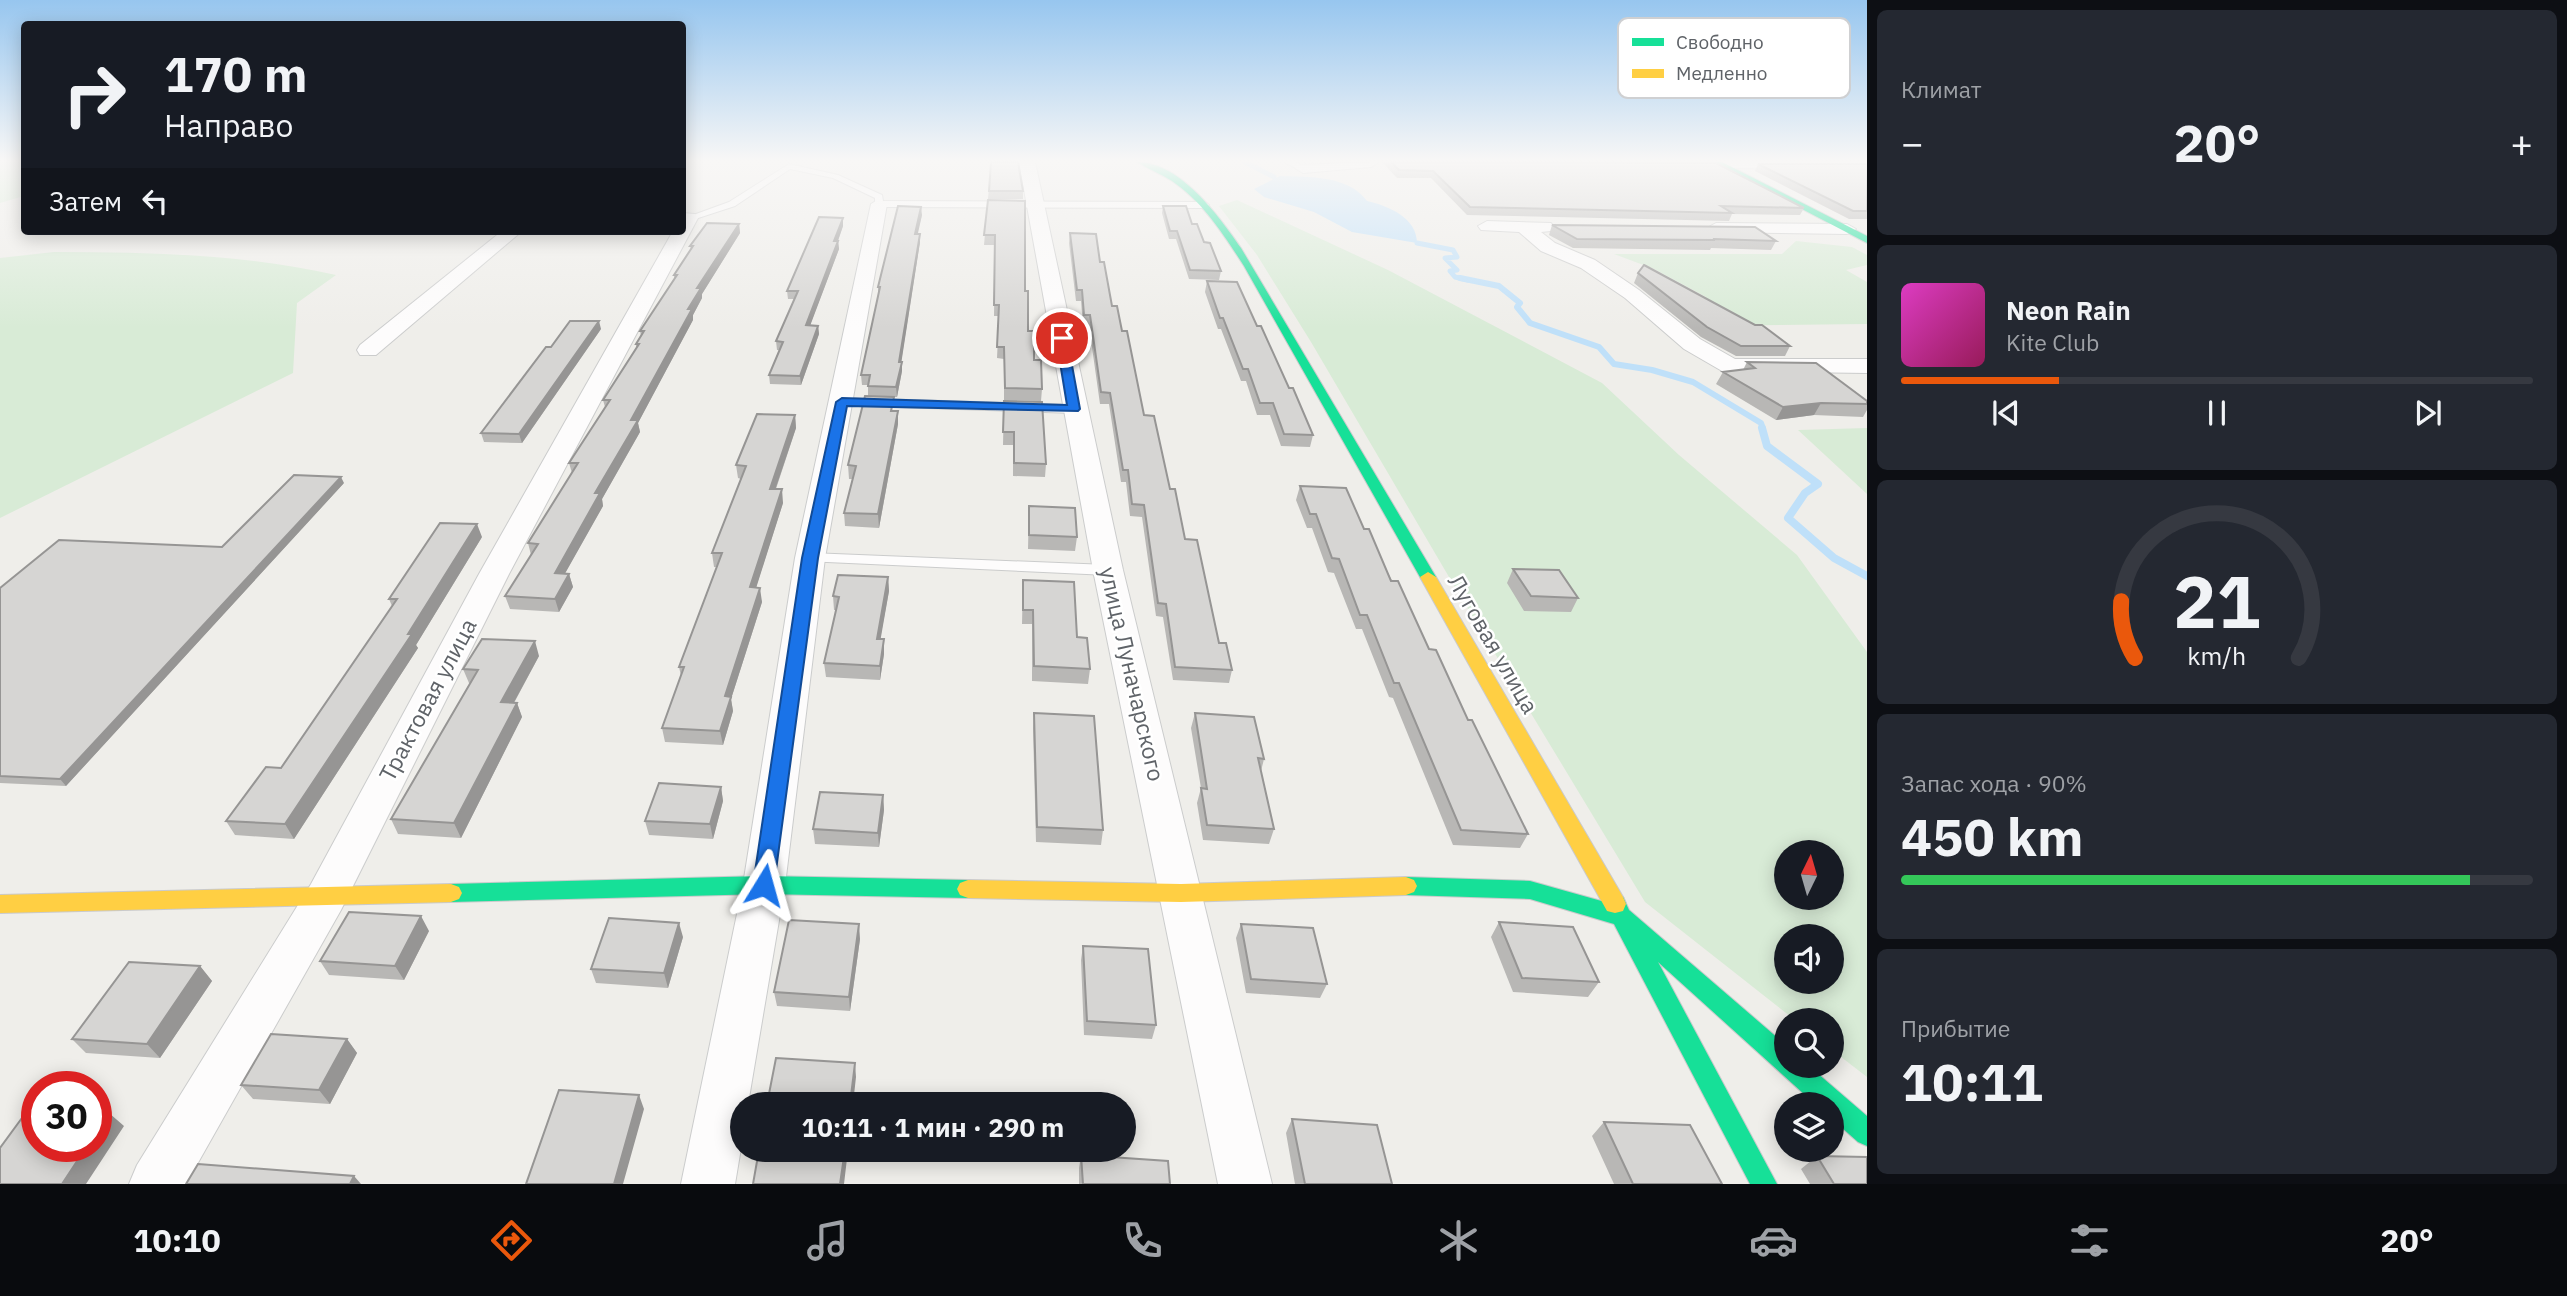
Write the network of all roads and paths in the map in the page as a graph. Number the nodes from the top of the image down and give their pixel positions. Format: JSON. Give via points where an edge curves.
{"nodes":[{"id":1,"x":877,"y":217,"type":"edge"},
{"id":2,"x":1038,"y":217,"type":"edge"},
{"id":3,"x":1214,"y":217,"type":"edge"},
{"id":4,"x":1824,"y":217,"type":"edge"},
{"id":5,"x":1487,"y":226,"type":"dead end"},
{"id":6,"x":1524,"y":227,"type":"junction"},
{"id":7,"x":1565,"y":227,"type":"edge"},
{"id":8,"x":1699,"y":228,"type":"edge"},
{"id":9,"x":1847,"y":229,"type":"junction"},
{"id":10,"x":1867,"y":230,"type":"edge"},
{"id":11,"x":508,"y":235,"type":"edge"},
{"id":12,"x":677,"y":235,"type":"edge"},
{"id":13,"x":1867,"y":240,"type":"edge"},
{"id":14,"x":368,"y":350,"type":"dead end"},
{"id":15,"x":1867,"y":366,"type":"edge"},
{"id":16,"x":842,"y":402,"type":"junction"},
{"id":17,"x":1074,"y":409,"type":"junction"},
{"id":18,"x":810,"y":558,"type":"junction"},
{"id":19,"x":1108,"y":570,"type":"junction"},
{"id":20,"x":764,"y":885,"type":"junction"},
{"id":21,"x":1181,"y":893,"type":"junction"},
{"id":22,"x":326,"y":897,"type":"junction"},
{"id":23,"x":0,"y":904,"type":"edge"},
{"id":24,"x":1623,"y":916,"type":"junction"},
{"id":25,"x":1774,"y":1050,"type":"edge"},
{"id":26,"x":1805,"y":1078,"type":"edge"},
{"id":27,"x":1867,"y":1133,"type":"edge"},
{"id":28,"x":156,"y":1184,"type":"edge"},
{"id":29,"x":708,"y":1184,"type":"edge"},
{"id":30,"x":1245,"y":1184,"type":"edge"},
{"id":31,"x":1764,"y":1184,"type":"edge"}],
"edges":[{"from":1,"to":16,"type":"street"},
{"from":2,"to":17,"type":"street","name":"улица Луначарского"},
{"from":3,"to":24,"type":"street","name":"Луговая улица","via":[[1278,314]]},
{"from":4,"to":9,"type":"street"},
{"from":5,"to":6,"type":"street"},
{"from":6,"to":7,"type":"street"},
{"from":6,"to":15,"type":"street","via":[[1548,247],[1588,264],[1632,293],[1692,344],[1730,366]]},
{"from":8,"to":9,"type":"street"},
{"from":9,"to":10,"type":"street"},
{"from":9,"to":13,"type":"street"},
{"from":11,"to":14,"type":"street"},
{"from":12,"to":22,"type":"street","name":"Трактовая улица"},
{"from":16,"to":17,"type":"lane"},
{"from":16,"to":18,"type":"street"},
{"from":17,"to":19,"type":"street","name":"улица Луначарского"},
{"from":18,"to":19,"type":"lane"},
{"from":18,"to":20,"type":"street"},
{"from":19,"to":21,"type":"street","name":"улица Луначарского"},
{"from":20,"to":21,"type":"street"},
{"from":20,"to":22,"type":"street"},
{"from":20,"to":29,"type":"street"},
{"from":21,"to":24,"type":"street","via":[[1391,886],[1530,890]]},
{"from":21,"to":30,"type":"street","name":"улица Луначарского"},
{"from":22,"to":23,"type":"street"},
{"from":22,"to":28,"type":"street","name":"Трактовая улица"},
{"from":24,"to":25,"type":"street"},
{"from":24,"to":31,"type":"street","name":"Луговая улица"},
{"from":26,"to":27,"type":"street"}]}
